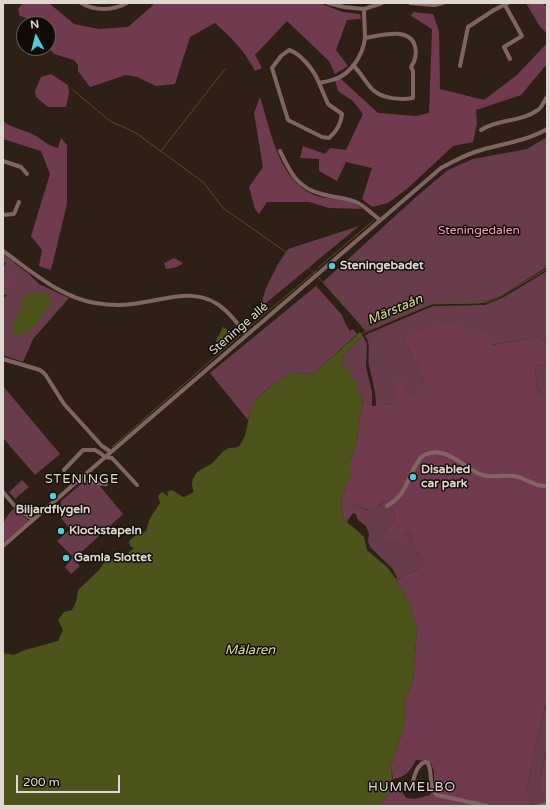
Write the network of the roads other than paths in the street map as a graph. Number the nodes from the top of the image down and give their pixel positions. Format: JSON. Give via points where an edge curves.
{"nodes":[{"id":1,"x":81,"y":3,"type":"edge"},
{"id":2,"x":126,"y":3,"type":"edge"},
{"id":3,"x":328,"y":3,"type":"edge"},
{"id":4,"x":382,"y":3,"type":"edge"},
{"id":5,"x":410,"y":3,"type":"edge"},
{"id":6,"x":443,"y":3,"type":"edge"},
{"id":7,"x":507,"y":4,"type":"edge"},
{"id":8,"x":364,"y":9,"type":"junction"},
{"id":9,"x":365,"y":38,"type":"junction"},
{"id":10,"x":510,"y":59,"type":"dead end"},
{"id":11,"x":353,"y":65,"type":"junction"},
{"id":12,"x":460,"y":66,"type":"dead end"},
{"id":13,"x":319,"y":83,"type":"junction"},
{"id":14,"x":547,"y":97,"type":"edge"},
{"id":15,"x":547,"y":129,"type":"edge"},
{"id":16,"x":481,"y":130,"type":"dead end"},
{"id":17,"x":280,"y":151,"type":"dead end"},
{"id":18,"x":3,"y":161,"type":"edge"},
{"id":19,"x":27,"y":174,"type":"dead end"},
{"id":20,"x":19,"y":202,"type":"dead end"},
{"id":21,"x":3,"y":215,"type":"edge"},
{"id":22,"x":380,"y":220,"type":"junction"},
{"id":23,"x":3,"y":251,"type":"edge"},
{"id":24,"x":248,"y":335,"type":"junction"},
{"id":25,"x":3,"y":359,"type":"edge"},
{"id":26,"x":111,"y":452,"type":"junction"},
{"id":27,"x":105,"y":457,"type":"junction"},
{"id":28,"x":64,"y":470,"type":"dead end"},
{"id":29,"x":78,"y":481,"type":"junction"},
{"id":30,"x":106,"y":484,"type":"dead end"},
{"id":31,"x":137,"y":485,"type":"dead end"},
{"id":32,"x":547,"y":486,"type":"edge"},
{"id":33,"x":3,"y":492,"type":"edge"},
{"id":34,"x":387,"y":506,"type":"dead end"},
{"id":35,"x":33,"y":520,"type":"junction"},
{"id":36,"x":3,"y":546,"type":"edge"},
{"id":37,"x":412,"y":786,"type":"dead end"},
{"id":38,"x":547,"y":804,"type":"edge"},
{"id":39,"x":487,"y":806,"type":"edge"},
{"id":40,"x":539,"y":806,"type":"edge"}],
"edges":[{"from":1,"to":2,"type":"street","via":[[101,9],[112,9]]},
{"from":3,"to":8,"type":"street"},
{"from":4,"to":8,"type":"street"},
{"from":5,"to":6,"type":"street"},
{"from":7,"to":10,"type":"street","via":[[522,36],[504,47]]},
{"from":7,"to":12,"type":"street","via":[[468,27]]},
{"from":8,"to":9,"type":"street"},
{"from":9,"to":11,"type":"street","via":[[362,50]]},
{"from":9,"to":11,"type":"street","via":[[400,34],[413,41],[416,48],[411,67],[413,98],[401,100],[378,93]]},
{"from":11,"to":13,"type":"street","via":[[344,75]]},
{"from":13,"to":13,"type":"street","via":[[328,104],[342,114],[342,121],[329,138],[288,120],[272,68],[287,51],[293,51],[314,71]]},
{"from":14,"to":16,"type":"street","via":[[539,109],[524,117]]},
{"from":15,"to":22,"type":"street","name":"Steninge allé","via":[[525,139],[457,158],[441,168]]},
{"from":17,"to":22,"type":"street","via":[[292,176],[304,187],[359,203]]},
{"from":18,"to":19,"type":"street","via":[[21,167]]},
{"from":20,"to":21,"type":"street","via":[[14,214]]},
{"from":22,"to":24,"type":"street","name":"Steninge allé"},
{"from":23,"to":24,"type":"street","via":[[42,280],[77,298],[112,305],[178,295],[193,296],[211,301],[225,309]]},
{"from":24,"to":26,"type":"street","name":"Steninge allé"},
{"from":25,"to":26,"type":"street","via":[[40,370],[45,374],[64,404],[102,446]]},
{"from":26,"to":27,"type":"street","name":"Steninge allé"},
{"from":27,"to":28,"type":"street","via":[[95,450],[82,450]]},
{"from":27,"to":29,"type":"street","name":"Steninge allé"},
{"from":27,"to":31,"type":"street","via":[[112,458]]},
{"from":29,"to":30,"type":"street"},
{"from":29,"to":35,"type":"street","name":"Steninge allé"},
{"from":32,"to":34,"type":"street","via":[[541,487],[518,476],[495,477],[482,474],[440,452],[423,456],[417,462],[404,490]]},
{"from":33,"to":35,"type":"street"},
{"from":35,"to":36,"type":"street","name":"Steninge allé"},
{"from":37,"to":39,"type":"street","via":[[420,765],[425,762],[430,768],[431,786],[437,795]]},
{"from":38,"to":40,"type":"street"}]}
